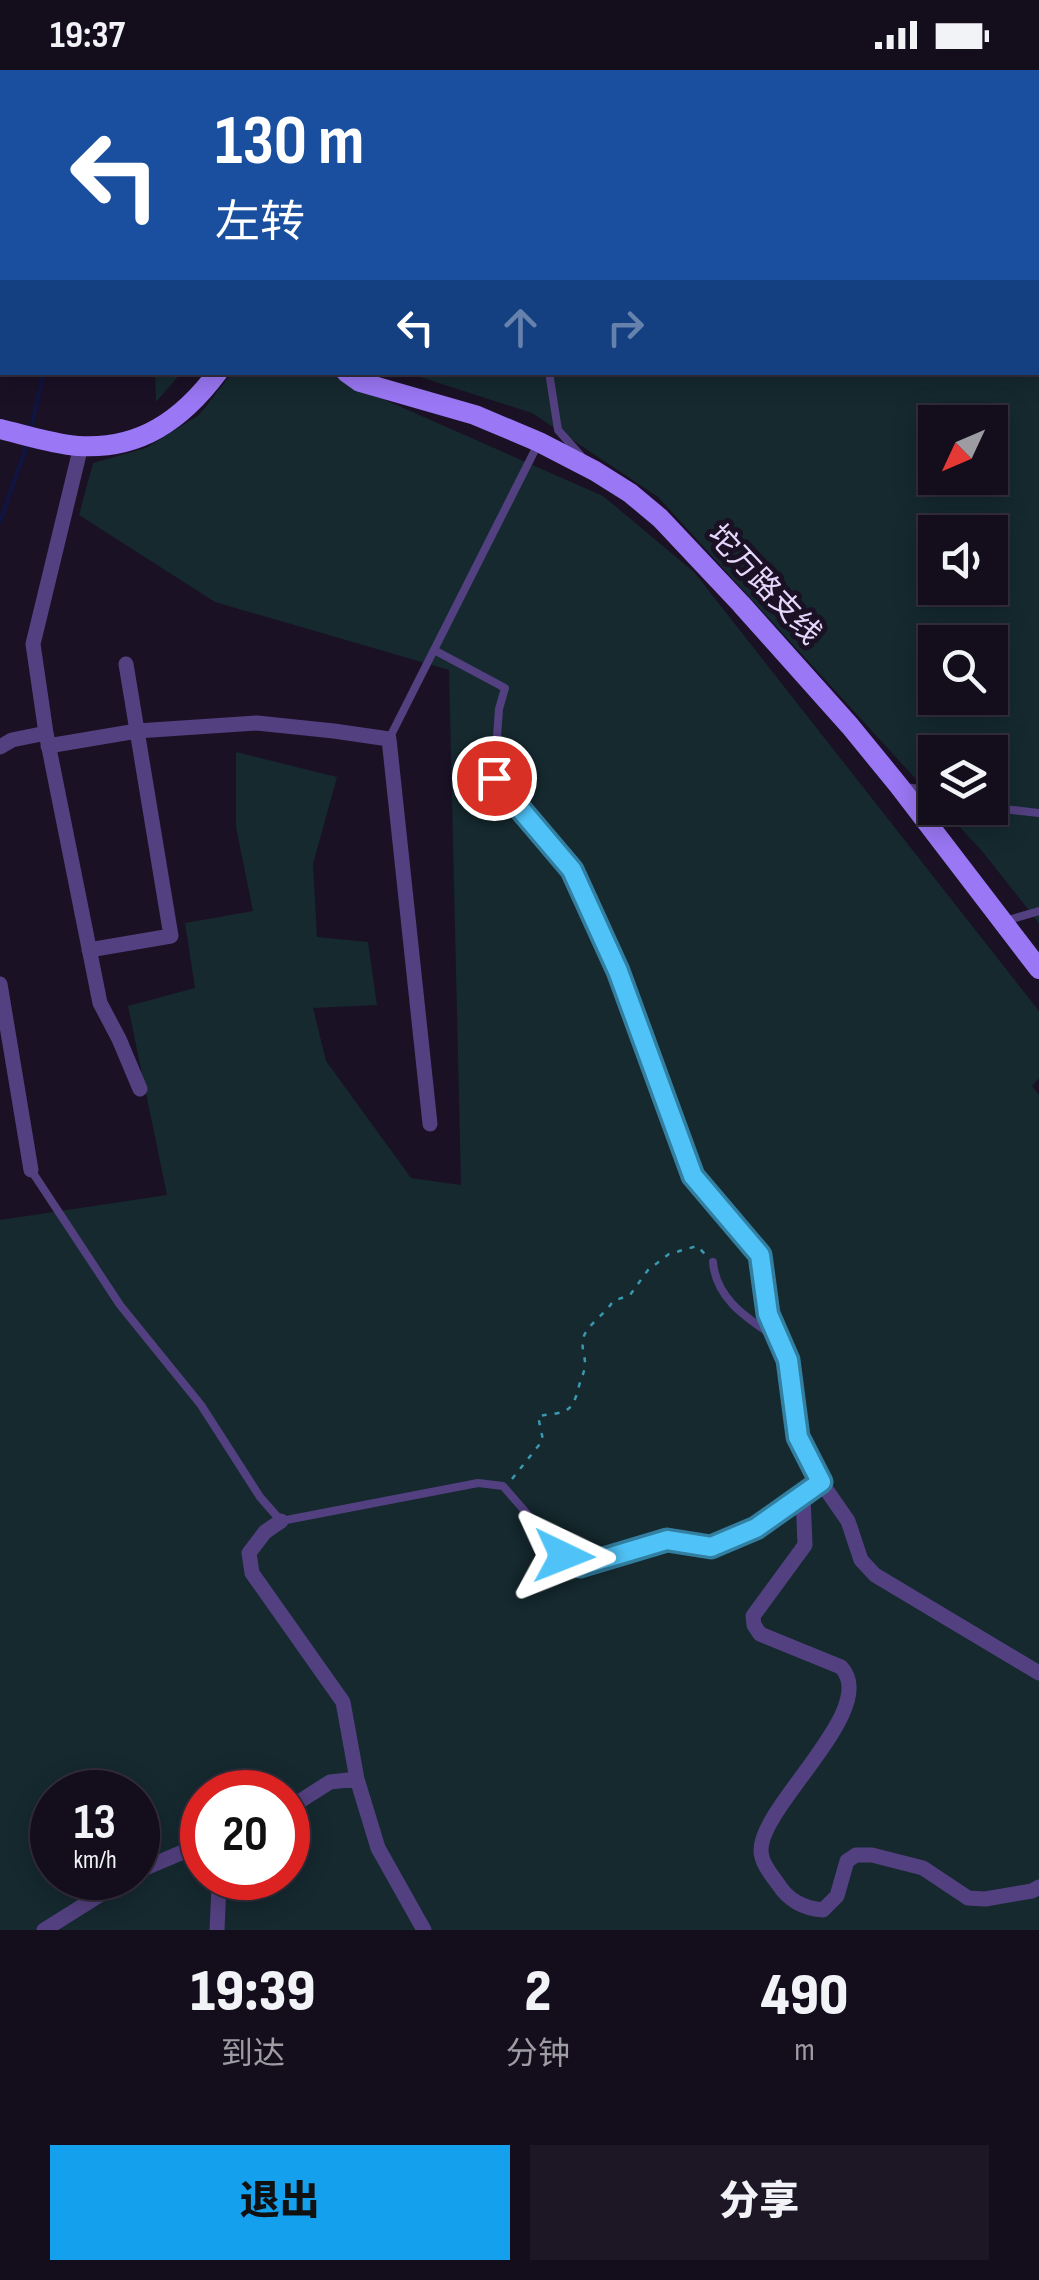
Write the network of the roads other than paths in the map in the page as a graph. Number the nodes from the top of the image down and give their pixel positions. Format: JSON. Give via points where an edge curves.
{"nodes":[{"id":1,"x":216,"y":375,"type":"edge"},
{"id":2,"x":350,"y":375,"type":"edge"},
{"id":3,"x":549,"y":375,"type":"edge"},
{"id":4,"x":0,"y":430,"type":"edge"},
{"id":5,"x":539,"y":442,"type":"junction"},
{"id":6,"x":70,"y":445,"type":"junction"},
{"id":7,"x":596,"y":471,"type":"junction"},
{"id":8,"x":434,"y":650,"type":"junction"},
{"id":9,"x":126,"y":664,"type":"dead end"},
{"id":10,"x":138,"y":731,"type":"junction"},
{"id":11,"x":47,"y":740,"type":"junction"},
{"id":12,"x":389,"y":740,"type":"junction"},
{"id":13,"x":0,"y":747,"type":"edge"},
{"id":14,"x":899,"y":786,"type":"junction"},
{"id":15,"x":918,"y":789,"type":"edge"},
{"id":16,"x":1008,"y":810,"type":"edge"},
{"id":17,"x":1039,"y":812,"type":"edge"},
{"id":18,"x":1039,"y":911,"type":"edge"},
{"id":19,"x":1002,"y":921,"type":"junction"},
{"id":20,"x":89,"y":950,"type":"junction"},
{"id":21,"x":1039,"y":969,"type":"edge"},
{"id":22,"x":0,"y":984,"type":"edge"},
{"id":23,"x":140,"y":1089,"type":"dead end"},
{"id":24,"x":430,"y":1124,"type":"dead end"},
{"id":25,"x":31,"y":1170,"type":"joint"},
{"id":26,"x":760,"y":1255,"type":"joint"},
{"id":27,"x":713,"y":1262,"type":"road end"},
{"id":28,"x":779,"y":1339,"type":"junction"},
{"id":29,"x":821,"y":1482,"type":"junction"},
{"id":30,"x":803,"y":1495,"type":"junction"},
{"id":31,"x":282,"y":1521,"type":"junction"},
{"id":32,"x":1039,"y":1673,"type":"edge"},
{"id":33,"x":357,"y":1780,"type":"junction"},
{"id":34,"x":310,"y":1795,"type":"edge"},
{"id":35,"x":1039,"y":1887,"type":"edge"},
{"id":36,"x":92,"y":1900,"type":"edge"},
{"id":37,"x":219,"y":1900,"type":"edge"},
{"id":38,"x":44,"y":1930,"type":"edge"},
{"id":39,"x":217,"y":1930,"type":"edge"},
{"id":40,"x":424,"y":1930,"type":"edge"}],
"edges":[{"from":1,"to":6,"type":"main road","via":[[159,430],[126,444]]},
{"from":2,"to":5,"type":"main road","name":"坨万路支线","via":[[476,414]]},
{"from":3,"to":7,"type":"lane","via":[[558,430]]},
{"from":4,"to":6,"type":"main road"},
{"from":5,"to":7,"type":"main road","name":"坨万路支线"},
{"from":5,"to":8,"type":"lane"},
{"from":6,"to":11,"type":"street","via":[[33,644]]},
{"from":7,"to":14,"type":"main road","name":"坨万路支线","via":[[660,518]]},
{"from":8,"to":12,"type":"lane"},
{"from":8,"to":26,"type":"lane","via":[[506,688],[494,778],[572,870],[618,971],[693,1176]]},
{"from":9,"to":10,"type":"street"},
{"from":10,"to":11,"type":"street"},
{"from":10,"to":12,"type":"street","via":[[257,723]]},
{"from":10,"to":20,"type":"street","via":[[171,936]]},
{"from":11,"to":13,"type":"street","via":[[12,740]]},
{"from":11,"to":20,"type":"street"},
{"from":12,"to":24,"type":"street"},
{"from":14,"to":15,"type":"lane"},
{"from":14,"to":19,"type":"main road","name":"坨万路支线"},
{"from":16,"to":17,"type":"lane"},
{"from":18,"to":19,"type":"lane"},
{"from":19,"to":21,"type":"main road","name":"坨万路支线"},
{"from":20,"to":23,"type":"street","via":[[100,1004]]},
{"from":22,"to":25,"type":"street"},
{"from":25,"to":31,"type":"lane","via":[[120,1305],[201,1404]]},
{"from":26,"to":28,"type":"street","via":[[768,1314]]},
{"from":27,"to":28,"type":"lane","via":[[714,1277],[732,1305]]},
{"from":28,"to":29,"type":"street","via":[[798,1437]]},
{"from":29,"to":30,"type":"lane"},
{"from":29,"to":32,"type":"street","via":[[875,1575]]},
{"from":30,"to":31,"type":"lane","via":[[756,1528],[711,1547],[667,1540],[580,1566],[503,1486],[478,1484]]},
{"from":30,"to":35,"type":"street","via":[[805,1546],[754,1625],[760,1634],[841,1667],[851,1685],[842,1716],[770,1824],[760,1846],[763,1862],[796,1902],[823,1910],[856,1854],[923,1868],[968,1898]]},
{"from":31,"to":33,"type":"street","via":[[249,1553],[252,1573],[343,1702]]},
{"from":33,"to":34,"type":"street","via":[[330,1782]]},
{"from":33,"to":40,"type":"street","via":[[378,1848]]},
{"from":36,"to":38,"type":"street"},
{"from":37,"to":39,"type":"street"}]}
